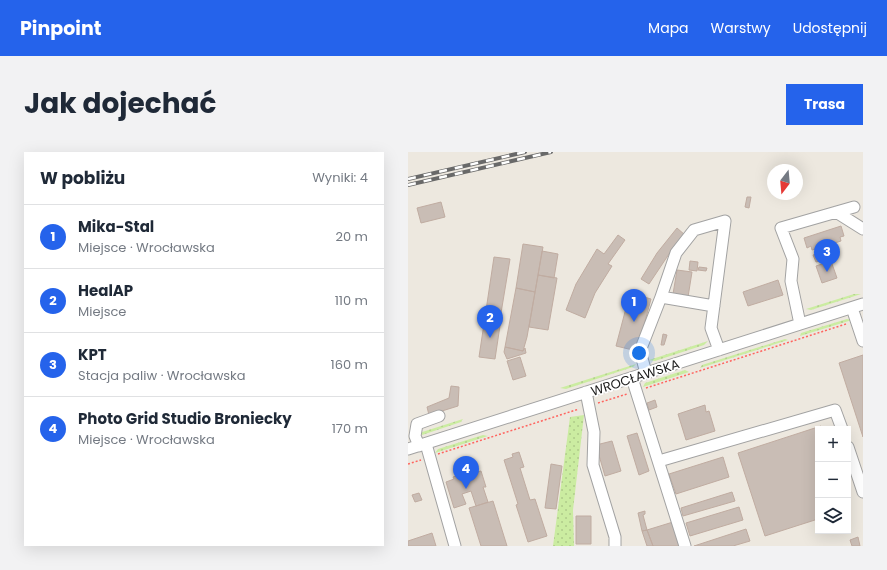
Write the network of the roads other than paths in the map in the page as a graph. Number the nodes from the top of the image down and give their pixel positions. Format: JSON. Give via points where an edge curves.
{"nodes":[{"id":1,"x":854,"y":207,"type":"dead end"},
{"id":2,"x":836,"y":212,"type":"junction"},
{"id":3,"x":863,"y":229,"type":"edge"},
{"id":4,"x":661,"y":297,"type":"junction"},
{"id":5,"x":863,"y":304,"type":"edge"},
{"id":6,"x":714,"y":306,"type":"junction"},
{"id":7,"x":852,"y":308,"type":"junction"},
{"id":8,"x":800,"y":324,"type":"junction"},
{"id":9,"x":863,"y":341,"type":"edge"},
{"id":10,"x":720,"y":350,"type":"junction"},
{"id":11,"x":646,"y":373,"type":"junction"},
{"id":12,"x":632,"y":378,"type":"junction"},
{"id":13,"x":586,"y":392,"type":"junction"},
{"id":14,"x":439,"y":416,"type":"dead end"},
{"id":15,"x":841,"y":426,"type":"edge"},
{"id":16,"x":418,"y":446,"type":"edge"},
{"id":17,"x":851,"y":456,"type":"edge"},
{"id":18,"x":659,"y":461,"type":"junction"},
{"id":19,"x":863,"y":492,"type":"edge"},
{"id":20,"x":455,"y":546,"type":"edge"},
{"id":21,"x":615,"y":546,"type":"edge"},
{"id":22,"x":685,"y":546,"type":"edge"}],
"edges":[{"from":1,"to":2,"type":"street"},
{"from":2,"to":3,"type":"street"},
{"from":2,"to":8,"type":"street","via":[[781,228],[792,259],[791,281]]},
{"from":4,"to":6,"type":"street"},
{"from":4,"to":6,"type":"street","via":[[676,253],[694,230],[725,220]]},
{"from":4,"to":11,"type":"street","via":[[640,351]]},
{"from":5,"to":7,"type":"street","name":"WROCŁAWSKA"},
{"from":6,"to":10,"type":"street","via":[[711,328]]},
{"from":7,"to":8,"type":"street","name":"WROCŁAWSKA"},
{"from":7,"to":9,"type":"street"},
{"from":8,"to":10,"type":"street","name":"WROCŁAWSKA"},
{"from":10,"to":11,"type":"street","name":"WROCŁAWSKA"},
{"from":11,"to":12,"type":"street","name":"WROCŁAWSKA"},
{"from":12,"to":13,"type":"street","name":"WROCŁAWSKA"},
{"from":12,"to":18,"type":"street"},
{"from":13,"to":16,"type":"street","name":"WROCŁAWSKA"},
{"from":13,"to":21,"type":"street","via":[[594,432],[593,465],[615,537]]},
{"from":14,"to":16,"type":"street","via":[[417,424],[415,436]]},
{"from":15,"to":18,"type":"street","via":[[835,410]]},
{"from":16,"to":20,"type":"street"},
{"from":17,"to":19,"type":"street"},
{"from":18,"to":22,"type":"street"}]}
